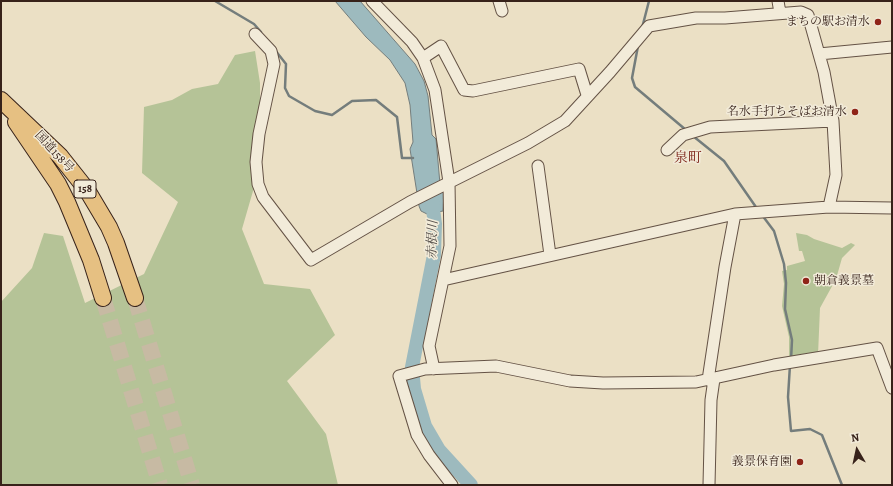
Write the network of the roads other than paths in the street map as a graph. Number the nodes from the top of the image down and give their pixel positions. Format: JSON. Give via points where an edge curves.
{"nodes":[{"id":1,"x":372,"y":1,"type":"edge"},
{"id":2,"x":778,"y":1,"type":"edge"},
{"id":3,"x":780,"y":13,"type":"junction"},
{"id":4,"x":254,"y":34,"type":"dead end"},
{"id":5,"x":892,"y":47,"type":"edge"},
{"id":6,"x":819,"y":54,"type":"junction"},
{"id":7,"x":423,"y":58,"type":"junction"},
{"id":8,"x":587,"y":95,"type":"junction"},
{"id":9,"x":2,"y":100,"type":"edge"},
{"id":10,"x":833,"y":121,"type":"junction"},
{"id":11,"x":668,"y":150,"type":"dead end"},
{"id":12,"x":538,"y":166,"type":"dead end"},
{"id":13,"x":447,"y":184,"type":"junction"},
{"id":14,"x":829,"y":207,"type":"junction"},
{"id":15,"x":892,"y":208,"type":"edge"},
{"id":16,"x":735,"y":214,"type":"junction"},
{"id":17,"x":550,"y":255,"type":"junction"},
{"id":18,"x":443,"y":280,"type":"junction"},
{"id":19,"x":103,"y":298,"type":"tunnel mouth"},
{"id":20,"x":135,"y":298,"type":"tunnel mouth"},
{"id":21,"x":430,"y":369,"type":"junction"},
{"id":22,"x":890,"y":375,"type":"edge"},
{"id":23,"x":711,"y":379,"type":"junction"},
{"id":24,"x":892,"y":388,"type":"edge"},
{"id":25,"x":452,"y":485,"type":"edge"},
{"id":26,"x":709,"y":485,"type":"edge"}],
"edges":[{"from":1,"to":7,"type":"street","via":[[412,42]]},
{"from":2,"to":3,"type":"street"},
{"from":3,"to":6,"type":"street","via":[[801,12],[808,15]]},
{"from":3,"to":8,"type":"street","via":[[696,18],[649,26]]},
{"from":4,"to":13,"type":"street","via":[[271,51],[274,64],[258,134],[258,184],[262,197],[311,260],[414,200]]},
{"from":5,"to":6,"type":"street"},
{"from":6,"to":10,"type":"street"},
{"from":7,"to":8,"type":"street","via":[[441,46],[464,90],[473,91],[579,70]]},
{"from":7,"to":13,"type":"street","via":[[435,90]]},
{"from":8,"to":13,"type":"street","via":[[565,121]]},
{"from":9,"to":19,"type":"highway","name":"国道158号","number":"158","via":[[58,184],[91,260]]},
{"from":9,"to":20,"type":"highway","name":"国道158号","number":"158","via":[[54,150],[87,190],[109,227]]},
{"from":10,"to":11,"type":"street","via":[[710,127],[683,135]]},
{"from":10,"to":14,"type":"street","via":[[836,174]]},
{"from":12,"to":17,"type":"street"},
{"from":13,"to":18,"type":"street","via":[[450,246]]},
{"from":14,"to":15,"type":"street"},
{"from":14,"to":16,"type":"street"},
{"from":16,"to":17,"type":"street"},
{"from":16,"to":23,"type":"street","via":[[725,268]]},
{"from":17,"to":18,"type":"street"},
{"from":18,"to":21,"type":"street","via":[[429,346]]},
{"from":21,"to":23,"type":"street","via":[[496,366],[570,381],[603,383],[669,383]]},
{"from":21,"to":25,"type":"street","via":[[401,376],[417,435]]},
{"from":22,"to":23,"type":"street","via":[[877,348],[774,365]]},
{"from":22,"to":24,"type":"street"},
{"from":23,"to":26,"type":"street"}]}
